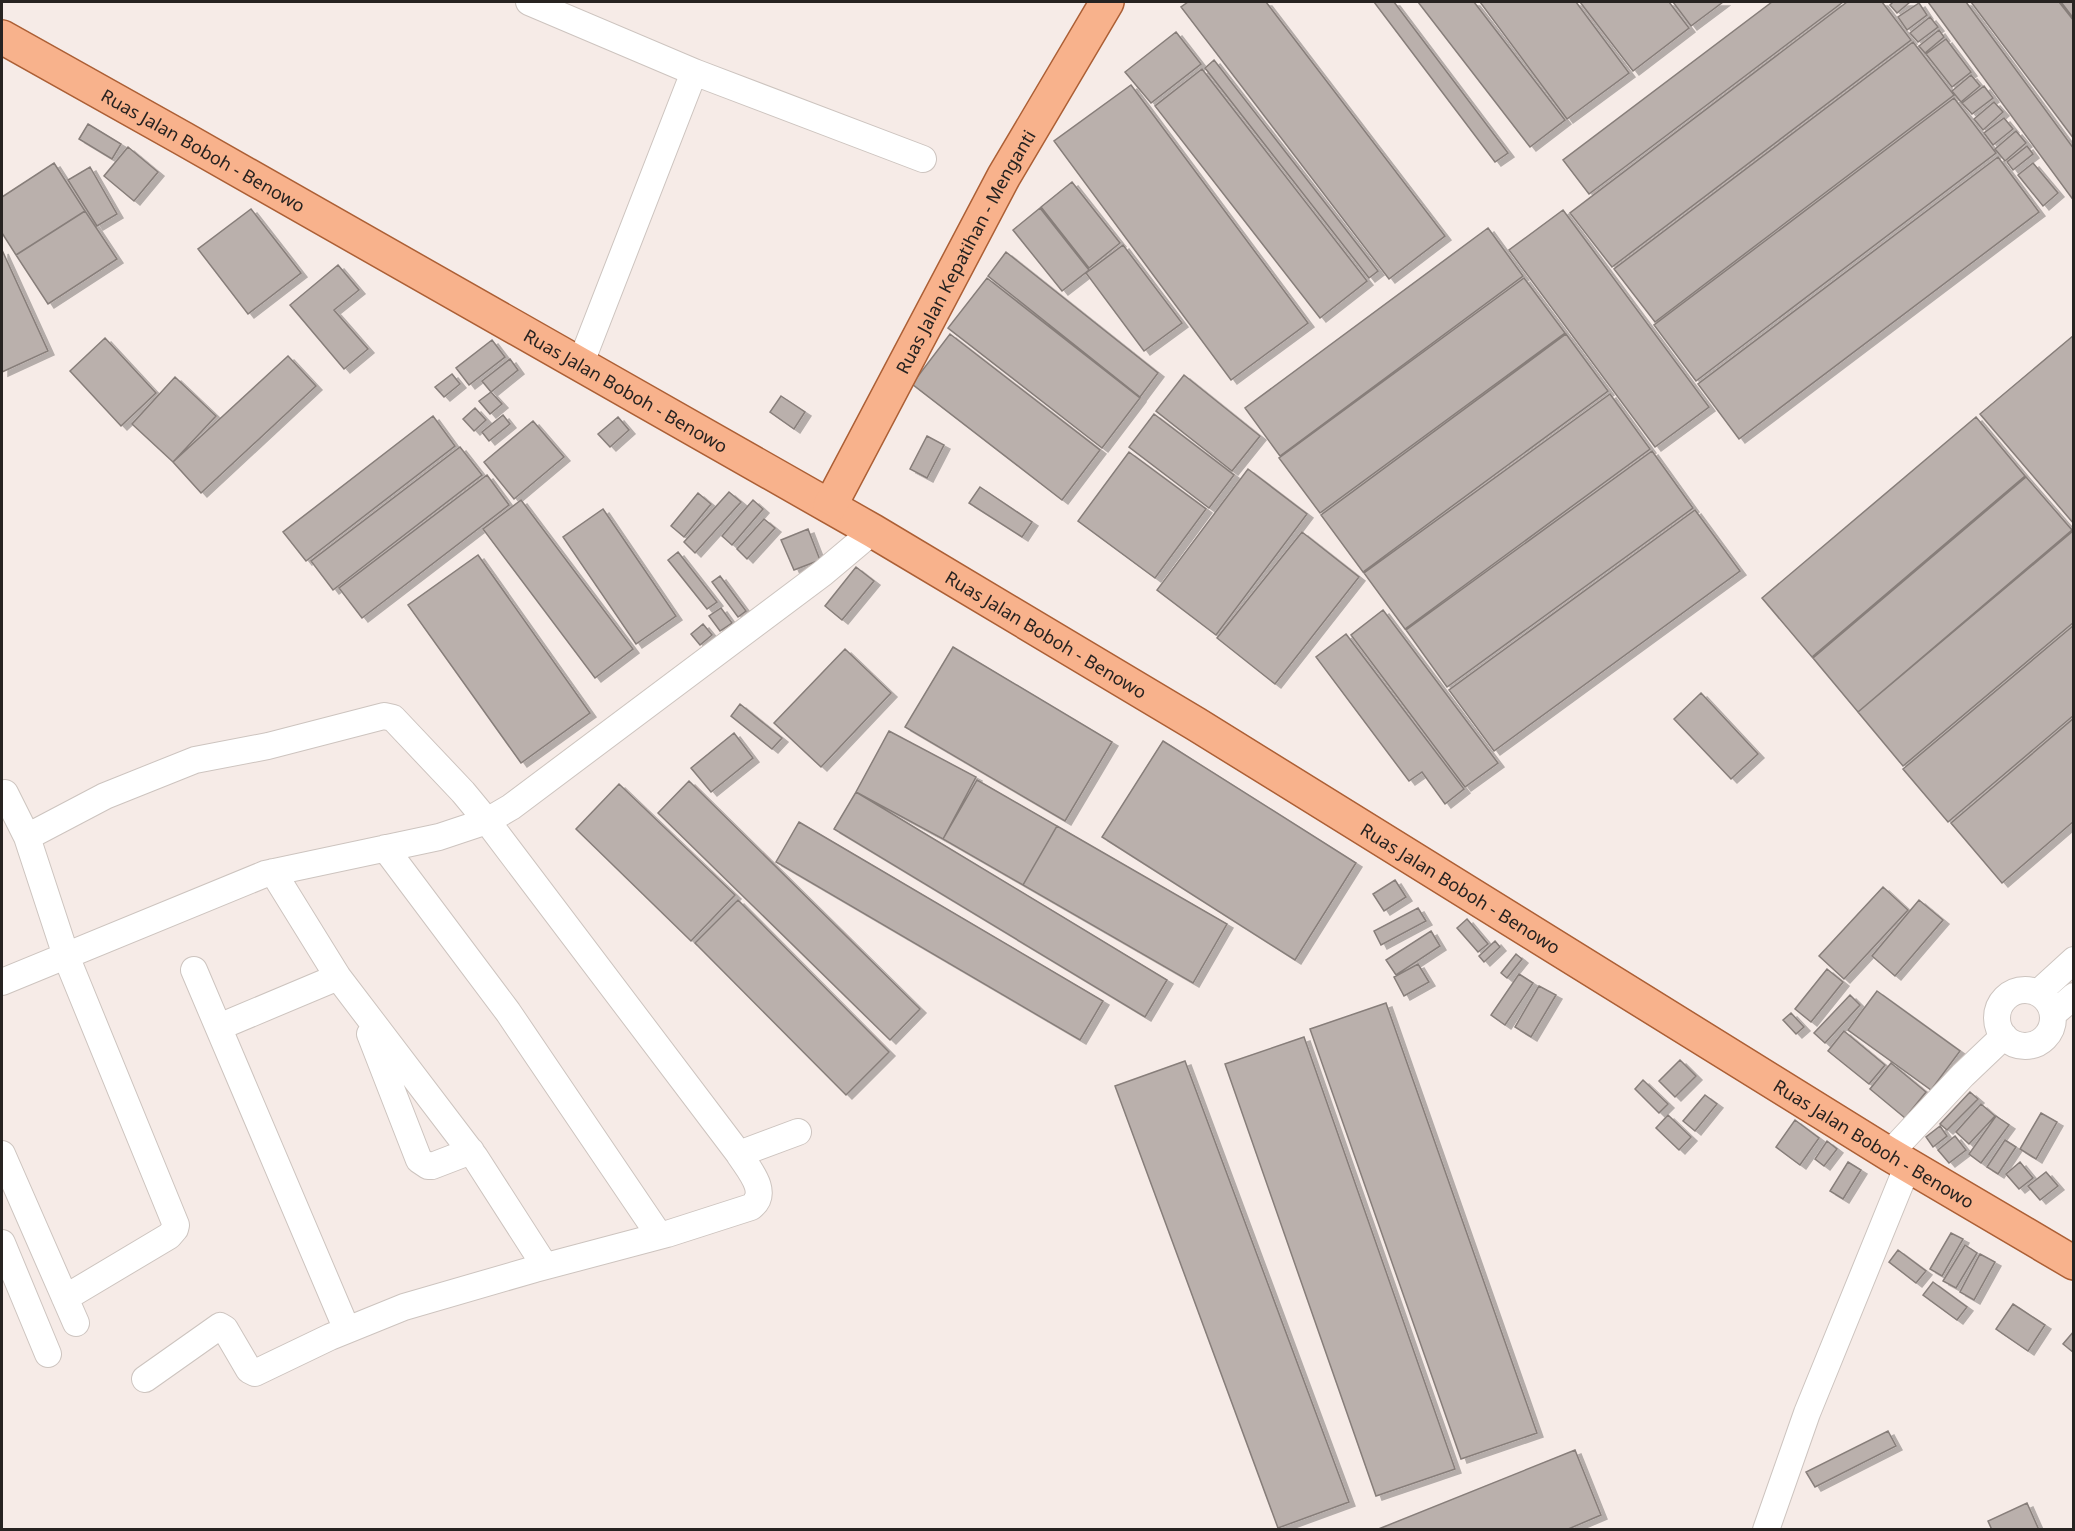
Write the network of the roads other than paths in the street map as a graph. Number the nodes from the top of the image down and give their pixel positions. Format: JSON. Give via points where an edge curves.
{"nodes":[{"id":1,"x":529,"y":2,"type":"edge"},
{"id":2,"x":1107,"y":2,"type":"edge"},
{"id":3,"x":2,"y":38,"type":"edge"},
{"id":4,"x":694,"y":72,"type":"junction"},
{"id":5,"x":923,"y":159,"type":"dead end"},
{"id":6,"x":580,"y":365,"type":"junction"},
{"id":7,"x":830,"y":506,"type":"junction"},
{"id":8,"x":873,"y":531,"type":"junction"},
{"id":9,"x":5,"y":793,"type":"dead end"},
{"id":10,"x":487,"y":821,"type":"junction"},
{"id":11,"x":27,"y":837,"type":"junction"},
{"id":12,"x":385,"y":848,"type":"junction"},
{"id":13,"x":273,"y":872,"type":"junction"},
{"id":14,"x":66,"y":956,"type":"junction"},
{"id":15,"x":2073,"y":960,"type":"edge"},
{"id":16,"x":194,"y":970,"type":"dead end"},
{"id":17,"x":338,"y":977,"type":"junction"},
{"id":18,"x":2,"y":982,"type":"edge"},
{"id":19,"x":2038,"y":993,"type":"junction"},
{"id":20,"x":2073,"y":996,"type":"edge"},
{"id":21,"x":361,"y":1009,"type":"junction"},
{"id":22,"x":2053,"y":1014,"type":"junction"},
{"id":23,"x":219,"y":1027,"type":"junction"},
{"id":24,"x":2004,"y":1036,"type":"junction"},
{"id":25,"x":798,"y":1132,"type":"dead end"},
{"id":26,"x":471,"y":1151,"type":"junction"},
{"id":27,"x":2,"y":1154,"type":"edge"},
{"id":28,"x":740,"y":1154,"type":"junction"},
{"id":29,"x":1899,"y":1160,"type":"junction"},
{"id":30,"x":659,"y":1235,"type":"junction"},
{"id":31,"x":2,"y":1243,"type":"edge"},
{"id":32,"x":2073,"y":1263,"type":"edge"},
{"id":33,"x":545,"y":1266,"type":"junction"},
{"id":34,"x":65,"y":1298,"type":"junction"},
{"id":35,"x":76,"y":1323,"type":"dead end"},
{"id":36,"x":347,"y":1330,"type":"junction"},
{"id":37,"x":48,"y":1354,"type":"dead end"},
{"id":38,"x":145,"y":1379,"type":"dead end"},
{"id":39,"x":1766,"y":1530,"type":"edge"}],
"edges":[{"from":1,"to":4,"type":"street"},
{"from":2,"to":7,"type":"main road","name":"Ruas Jalan Kepatihan - Menganti","via":[[1004,176]]},
{"from":3,"to":6,"type":"main road","name":"Ruas Jalan Boboh - Benowo"},
{"from":4,"to":5,"type":"street"},
{"from":4,"to":6,"type":"street"},
{"from":6,"to":7,"type":"main road","name":"Ruas Jalan Boboh - Benowo"},
{"from":7,"to":8,"type":"main road","name":"Ruas Jalan Boboh - Benowo"},
{"from":8,"to":10,"type":"street","via":[[823,573]]},
{"from":8,"to":29,"type":"main road","name":"Ruas Jalan Boboh - Benowo","via":[[1196,724]]},
{"from":9,"to":11,"type":"street"},
{"from":10,"to":11,"type":"street","via":[[398,721],[384,716],[195,760],[105,796]]},
{"from":10,"to":12,"type":"street","via":[[440,837]]},
{"from":10,"to":28,"type":"street"},
{"from":11,"to":14,"type":"street"},
{"from":12,"to":13,"type":"street"},
{"from":12,"to":30,"type":"street","via":[[514,1022]]},
{"from":13,"to":14,"type":"street"},
{"from":13,"to":17,"type":"street"},
{"from":14,"to":18,"type":"street"},
{"from":14,"to":34,"type":"street","via":[[176,1227],[169,1236]]},
{"from":15,"to":19,"type":"street"},
{"from":16,"to":23,"type":"street"},
{"from":17,"to":21,"type":"street"},
{"from":17,"to":23,"type":"street"},
{"from":19,"to":22,"type":"street"},
{"from":19,"to":24,"type":"street","via":[[2027,990],[2007,996],[1997,1015]]},
{"from":20,"to":22,"type":"street"},
{"from":21,"to":26,"type":"street"},
{"from":21,"to":26,"type":"street","via":[[420,1160],[432,1166]]},
{"from":22,"to":24,"type":"street","via":[[2053,1025],[2041,1041],[2021,1046]]},
{"from":23,"to":36,"type":"street"},
{"from":24,"to":29,"type":"street","via":[[1963,1075]]},
{"from":25,"to":28,"type":"street"},
{"from":26,"to":33,"type":"street"},
{"from":27,"to":34,"type":"street"},
{"from":28,"to":30,"type":"street","via":[[760,1189],[757,1203]]},
{"from":29,"to":32,"type":"main road","name":"Ruas Jalan Boboh - Benowo"},
{"from":29,"to":39,"type":"street"},
{"from":30,"to":33,"type":"street"},
{"from":31,"to":37,"type":"street"},
{"from":33,"to":36,"type":"street","via":[[404,1307]]},
{"from":34,"to":35,"type":"street"},
{"from":36,"to":38,"type":"street","via":[[255,1374],[220,1326]]}]}
